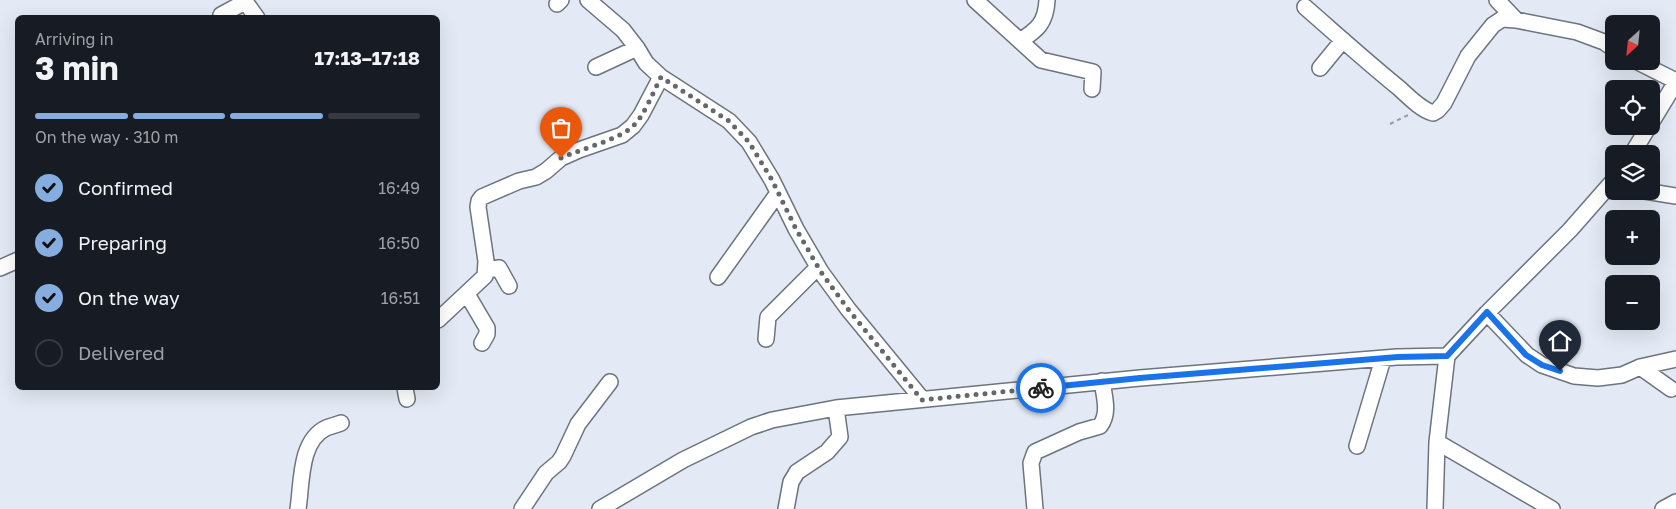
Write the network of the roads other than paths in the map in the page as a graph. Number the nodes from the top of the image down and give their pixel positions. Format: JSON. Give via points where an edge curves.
{"nodes":[{"id":1,"x":588,"y":0,"type":"edge"},
{"id":2,"x":975,"y":0,"type":"edge"},
{"id":3,"x":1047,"y":0,"type":"edge"},
{"id":4,"x":1497,"y":0,"type":"edge"},
{"id":5,"x":245,"y":1,"type":"edge"},
{"id":6,"x":1305,"y":7,"type":"dead end"},
{"id":7,"x":221,"y":15,"type":"dead end"},
{"id":8,"x":254,"y":15,"type":"edge"},
{"id":9,"x":1516,"y":20,"type":"junction"},
{"id":10,"x":1020,"y":40,"type":"junction"},
{"id":11,"x":1342,"y":40,"type":"junction"},
{"id":12,"x":1605,"y":43,"type":"edge"},
{"id":13,"x":637,"y":48,"type":"junction"},
{"id":14,"x":596,"y":66,"type":"dead end"},
{"id":15,"x":1320,"y":68,"type":"dead end"},
{"id":16,"x":1654,"y":70,"type":"edge"},
{"id":17,"x":661,"y":77,"type":"junction"},
{"id":18,"x":1676,"y":81,"type":"edge"},
{"id":19,"x":1092,"y":89,"type":"dead end"},
{"id":20,"x":1660,"y":108,"type":"edge"},
{"id":21,"x":1605,"y":190,"type":"edge"},
{"id":22,"x":778,"y":193,"type":"junction"},
{"id":23,"x":1660,"y":193,"type":"edge"},
{"id":24,"x":1676,"y":196,"type":"edge"},
{"id":25,"x":15,"y":261,"type":"edge"},
{"id":26,"x":818,"y":267,"type":"junction"},
{"id":27,"x":0,"y":268,"type":"edge"},
{"id":28,"x":486,"y":270,"type":"junction"},
{"id":29,"x":718,"y":277,"type":"dead end"},
{"id":30,"x":509,"y":286,"type":"dead end"},
{"id":31,"x":467,"y":294,"type":"junction"},
{"id":32,"x":1487,"y":312,"type":"junction"},
{"id":33,"x":440,"y":318,"type":"edge"},
{"id":34,"x":766,"y":339,"type":"dead end"},
{"id":35,"x":482,"y":343,"type":"dead end"},
{"id":36,"x":1447,"y":356,"type":"junction"},
{"id":37,"x":1383,"y":359,"type":"junction"},
{"id":38,"x":1676,"y":359,"type":"edge"},
{"id":39,"x":1640,"y":367,"type":"junction"},
{"id":40,"x":610,"y":382,"type":"dead end"},
{"id":41,"x":1102,"y":382,"type":"junction"},
{"id":42,"x":1671,"y":388,"type":"dead end"},
{"id":43,"x":922,"y":400,"type":"junction"},
{"id":44,"x":836,"y":408,"type":"junction"},
{"id":45,"x":341,"y":423,"type":"dead end"},
{"id":46,"x":1437,"y":442,"type":"junction"},
{"id":47,"x":1357,"y":446,"type":"dead end"},
{"id":48,"x":1676,"y":502,"type":"edge"},
{"id":49,"x":298,"y":509,"type":"edge"},
{"id":50,"x":522,"y":509,"type":"edge"},
{"id":51,"x":600,"y":509,"type":"edge"},
{"id":52,"x":786,"y":509,"type":"edge"},
{"id":53,"x":1035,"y":509,"type":"edge"},
{"id":54,"x":1435,"y":509,"type":"edge"},
{"id":55,"x":1552,"y":509,"type":"edge"},
{"id":56,"x":1663,"y":509,"type":"edge"}],
"edges":[{"from":1,"to":13,"type":"street","via":[[623,30]]},
{"from":2,"to":10,"type":"street"},
{"from":3,"to":10,"type":"street","via":[[1037,30]]},
{"from":4,"to":9,"type":"street"},
{"from":5,"to":7,"type":"street"},
{"from":5,"to":8,"type":"street"},
{"from":6,"to":11,"type":"street"},
{"from":9,"to":11,"type":"street","via":[[1502,19],[1493,25],[1468,56],[1444,103],[1433,113]]},
{"from":9,"to":12,"type":"street","via":[[1577,32]]},
{"from":10,"to":19,"type":"street","via":[[1041,60],[1093,72]]},
{"from":11,"to":15,"type":"street"},
{"from":13,"to":14,"type":"street"},
{"from":13,"to":17,"type":"street","via":[[646,63]]},
{"from":16,"to":18,"type":"street"},
{"from":17,"to":22,"type":"street","via":[[729,121],[749,142]]},
{"from":17,"to":28,"type":"street","via":[[641,116],[622,135],[579,150],[561,158],[536,177],[482,197],[478,207]]},
{"from":18,"to":20,"type":"street"},
{"from":21,"to":32,"type":"street","via":[[1570,230]]},
{"from":22,"to":26,"type":"street"},
{"from":22,"to":29,"type":"street"},
{"from":23,"to":24,"type":"street"},
{"from":25,"to":27,"type":"street"},
{"from":26,"to":34,"type":"street","via":[[768,317]]},
{"from":26,"to":43,"type":"street"},
{"from":28,"to":30,"type":"street","via":[[499,268]]},
{"from":28,"to":31,"type":"street","via":[[480,283]]},
{"from":31,"to":33,"type":"street"},
{"from":31,"to":35,"type":"street","via":[[487,328]]},
{"from":32,"to":36,"type":"street"},
{"from":32,"to":39,"type":"street","via":[[1526,355],[1542,365],[1574,376],[1598,378],[1622,375]]},
{"from":36,"to":37,"type":"street"},
{"from":36,"to":46,"type":"street"},
{"from":37,"to":41,"type":"street"},
{"from":37,"to":47,"type":"street"},
{"from":38,"to":39,"type":"street"},
{"from":39,"to":42,"type":"street"},
{"from":40,"to":50,"type":"street","via":[[578,424],[563,456],[546,473]]},
{"from":41,"to":43,"type":"street"},
{"from":41,"to":53,"type":"street","via":[[1106,410],[1100,426],[1035,452],[1030,463]]},
{"from":43,"to":44,"type":"street"},
{"from":44,"to":51,"type":"street","via":[[772,420],[751,428],[683,460]]},
{"from":44,"to":52,"type":"street","via":[[840,437],[827,452],[797,472],[791,482]]},
{"from":45,"to":49,"type":"street","via":[[324,429],[307,449]]},
{"from":46,"to":54,"type":"street"},
{"from":46,"to":55,"type":"street"},
{"from":48,"to":56,"type":"street"}]}
